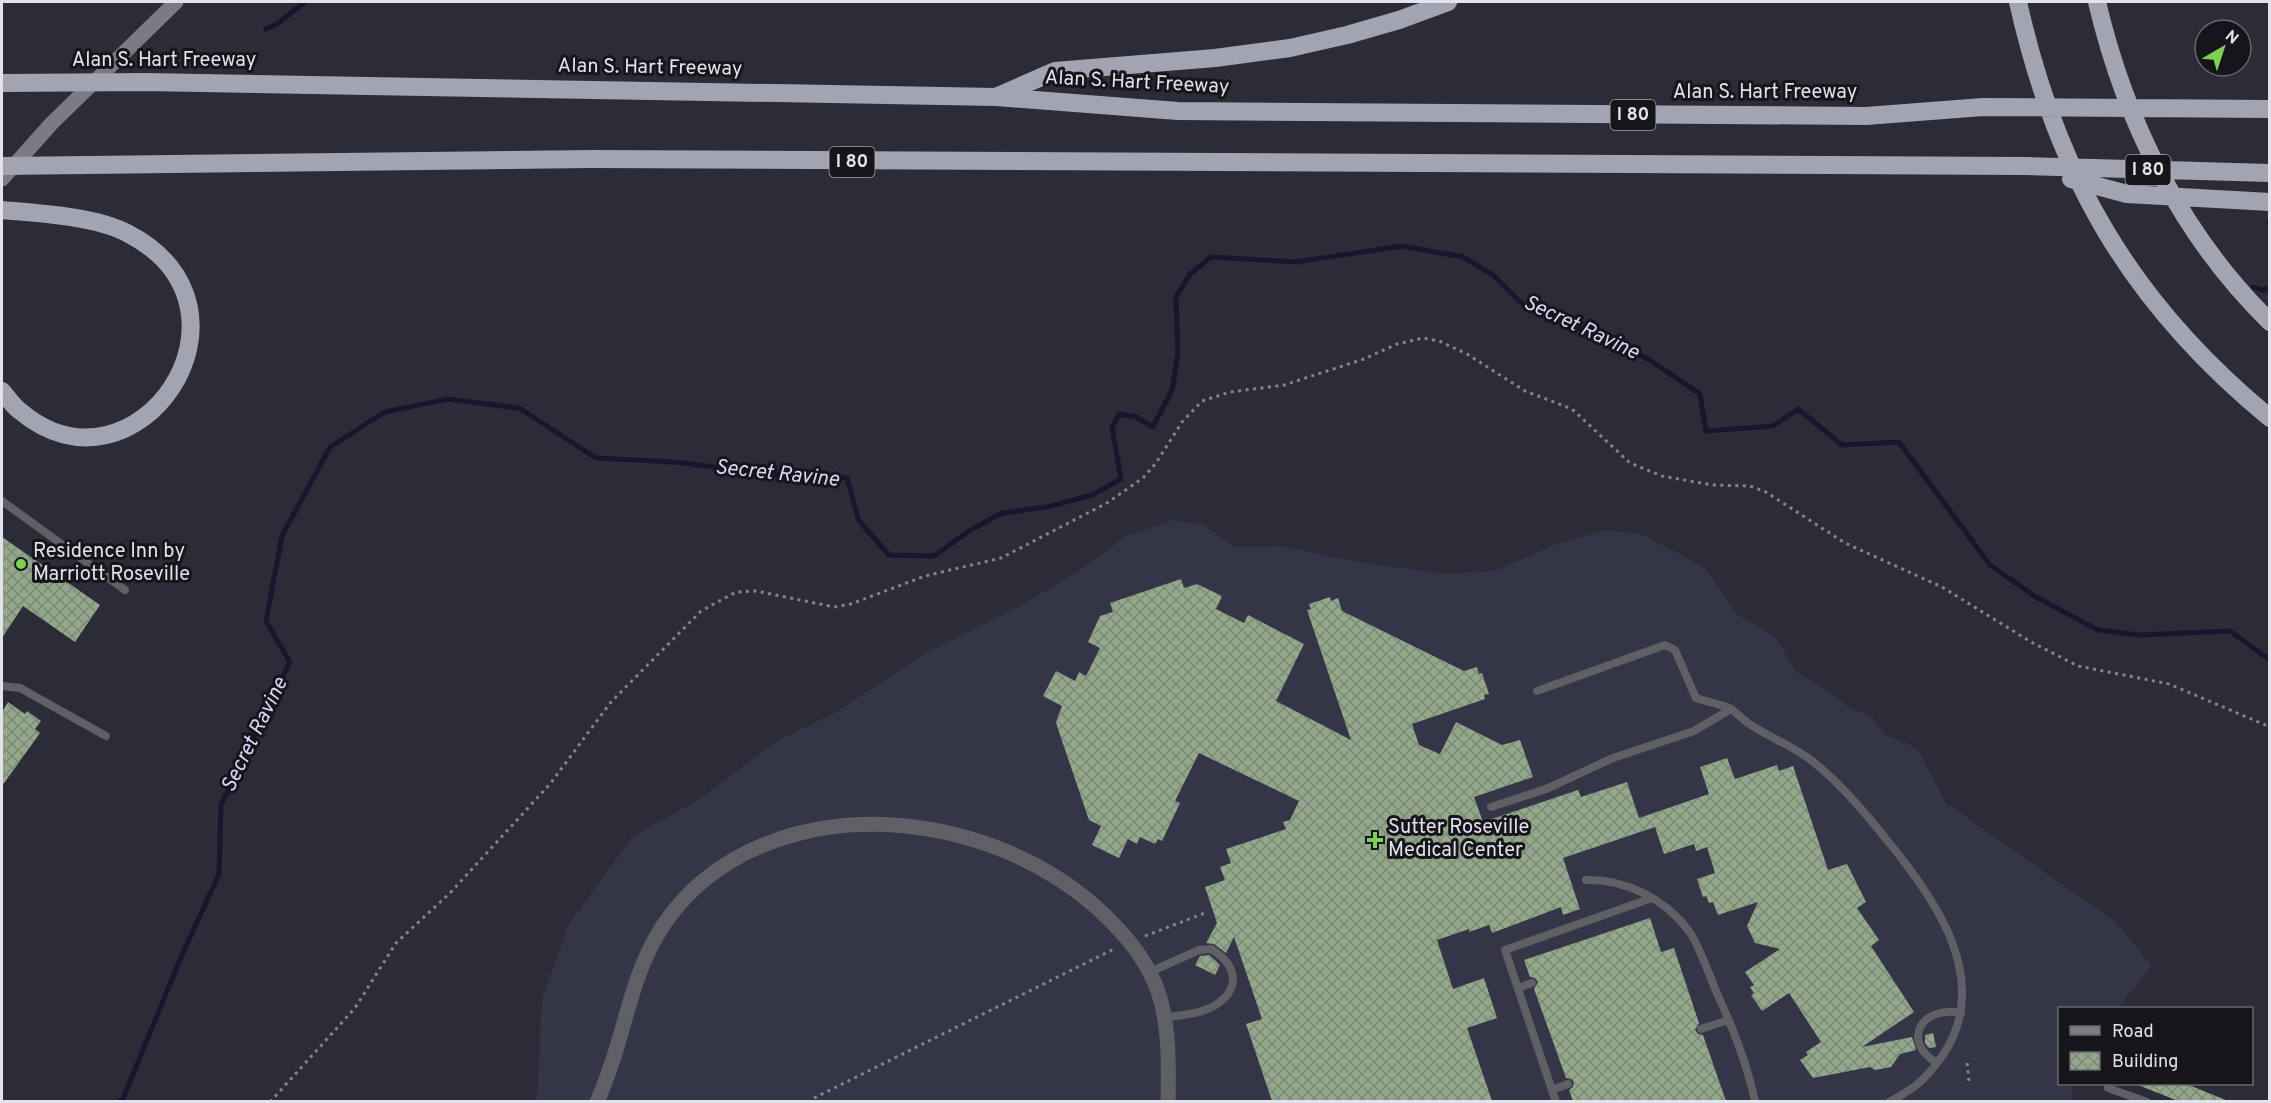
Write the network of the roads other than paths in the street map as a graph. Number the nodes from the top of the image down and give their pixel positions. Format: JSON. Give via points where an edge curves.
{"nodes":[{"id":1,"x":176,"y":2,"type":"edge"},
{"id":2,"x":1448,"y":2,"type":"edge"},
{"id":3,"x":2018,"y":2,"type":"edge"},
{"id":4,"x":2097,"y":2,"type":"edge"},
{"id":5,"x":2,"y":82,"type":"edge"},
{"id":6,"x":996,"y":97,"type":"junction"},
{"id":7,"x":2270,"y":109,"type":"edge"},
{"id":8,"x":2,"y":166,"type":"edge"},
{"id":9,"x":2026,"y":166,"type":"junction"},
{"id":10,"x":2270,"y":173,"type":"edge"},
{"id":11,"x":2,"y":179,"type":"edge"},
{"id":12,"x":2270,"y":202,"type":"edge"},
{"id":13,"x":2,"y":210,"type":"edge"},
{"id":14,"x":2270,"y":322,"type":"edge"},
{"id":15,"x":2,"y":391,"type":"edge"},
{"id":16,"x":2270,"y":418,"type":"edge"},
{"id":17,"x":2,"y":501,"type":"edge"},
{"id":18,"x":125,"y":590,"type":"dead end"},
{"id":19,"x":2,"y":686,"type":"edge"},
{"id":20,"x":1537,"y":691,"type":"dead end"},
{"id":21,"x":1731,"y":709,"type":"junction"},
{"id":22,"x":106,"y":736,"type":"dead end"},
{"id":23,"x":1491,"y":807,"type":"dead end"},
{"id":24,"x":1586,"y":880,"type":"dead end"},
{"id":25,"x":1652,"y":898,"type":"junction"},
{"id":26,"x":1150,"y":972,"type":"junction"},
{"id":27,"x":1532,"y":983,"type":"dead end"},
{"id":28,"x":1518,"y":988,"type":"junction"},
{"id":29,"x":1961,"y":1013,"type":"junction"},
{"id":30,"x":1164,"y":1018,"type":"junction"},
{"id":31,"x":1728,"y":1020,"type":"junction"},
{"id":32,"x":1701,"y":1029,"type":"dead end"},
{"id":33,"x":1937,"y":1063,"type":"junction"},
{"id":34,"x":1568,"y":1084,"type":"dead end"},
{"id":35,"x":2108,"y":1088,"type":"dead end"},
{"id":36,"x":1552,"y":1090,"type":"junction"},
{"id":37,"x":597,"y":1101,"type":"edge"},
{"id":38,"x":1168,"y":1101,"type":"edge"},
{"id":39,"x":1556,"y":1101,"type":"edge"},
{"id":40,"x":1755,"y":1101,"type":"edge"},
{"id":41,"x":1889,"y":1101,"type":"edge"},
{"id":42,"x":2147,"y":1101,"type":"edge"}],
"edges":[{"from":1,"to":11,"type":"main road","via":[[51,124]]},
{"from":2,"to":6,"type":"highway","via":[[1358,32],[1290,48],[1055,71]]},
{"from":3,"to":16,"type":"highway","via":[[2034,64],[2072,168],[2113,244],[2190,346]]},
{"from":4,"to":14,"type":"highway","via":[[2111,59],[2152,160],[2230,281]]},
{"from":5,"to":6,"type":"highway","name":"Alan S. Hart Freeway","number":"I 80"},
{"from":6,"to":7,"type":"highway","name":"Alan S. Hart Freeway","number":"I 80","via":[[1178,111],[1866,116],[1983,107]]},
{"from":8,"to":9,"type":"highway","number":"I 80","via":[[591,159]]},
{"from":9,"to":10,"type":"highway","number":"I 80"},
{"from":9,"to":12,"type":"highway","via":[[2127,194]]},
{"from":13,"to":15,"type":"highway","via":[[104,225],[150,247],[180,283],[187,303],[191,340],[180,375],[169,392],[140,422],[120,431],[72,436],[45,428],[19,411]]},
{"from":17,"to":18,"type":"lane"},
{"from":19,"to":22,"type":"lane","via":[[20,688]]},
{"from":20,"to":21,"type":"lane","via":[[1665,645],[1675,650],[1696,698]]},
{"from":21,"to":23,"type":"lane","via":[[1694,731],[1613,758],[1546,789]]},
{"from":21,"to":29,"type":"lane","via":[[1811,761],[1855,803],[1899,854],[1951,938],[1960,964]]},
{"from":24,"to":25,"type":"lane","via":[[1619,884]]},
{"from":25,"to":28,"type":"lane","via":[[1505,950]]},
{"from":25,"to":31,"type":"lane","via":[[1690,932]]},
{"from":26,"to":30,"type":"street"},
{"from":26,"to":30,"type":"lane","via":[[1199,950],[1210,949],[1228,962],[1234,981],[1220,1002],[1204,1010]]},
{"from":26,"to":37,"type":"street","via":[[1130,942],[1079,892],[1038,865],[1007,851],[934,830],[879,825],[823,828],[750,850],[684,898],[641,964]]},
{"from":27,"to":28,"type":"lane"},
{"from":28,"to":36,"type":"lane"},
{"from":29,"to":33,"type":"lane","via":[[1952,1040]]},
{"from":29,"to":33,"type":"lane","via":[[1939,1012],[1922,1024],[1918,1042],[1923,1053]]},
{"from":30,"to":38,"type":"street"},
{"from":31,"to":32,"type":"lane"},
{"from":31,"to":40,"type":"lane"},
{"from":33,"to":41,"type":"lane","via":[[1913,1089]]},
{"from":34,"to":36,"type":"lane"},
{"from":35,"to":42,"type":"lane"},
{"from":36,"to":39,"type":"lane"}]}
